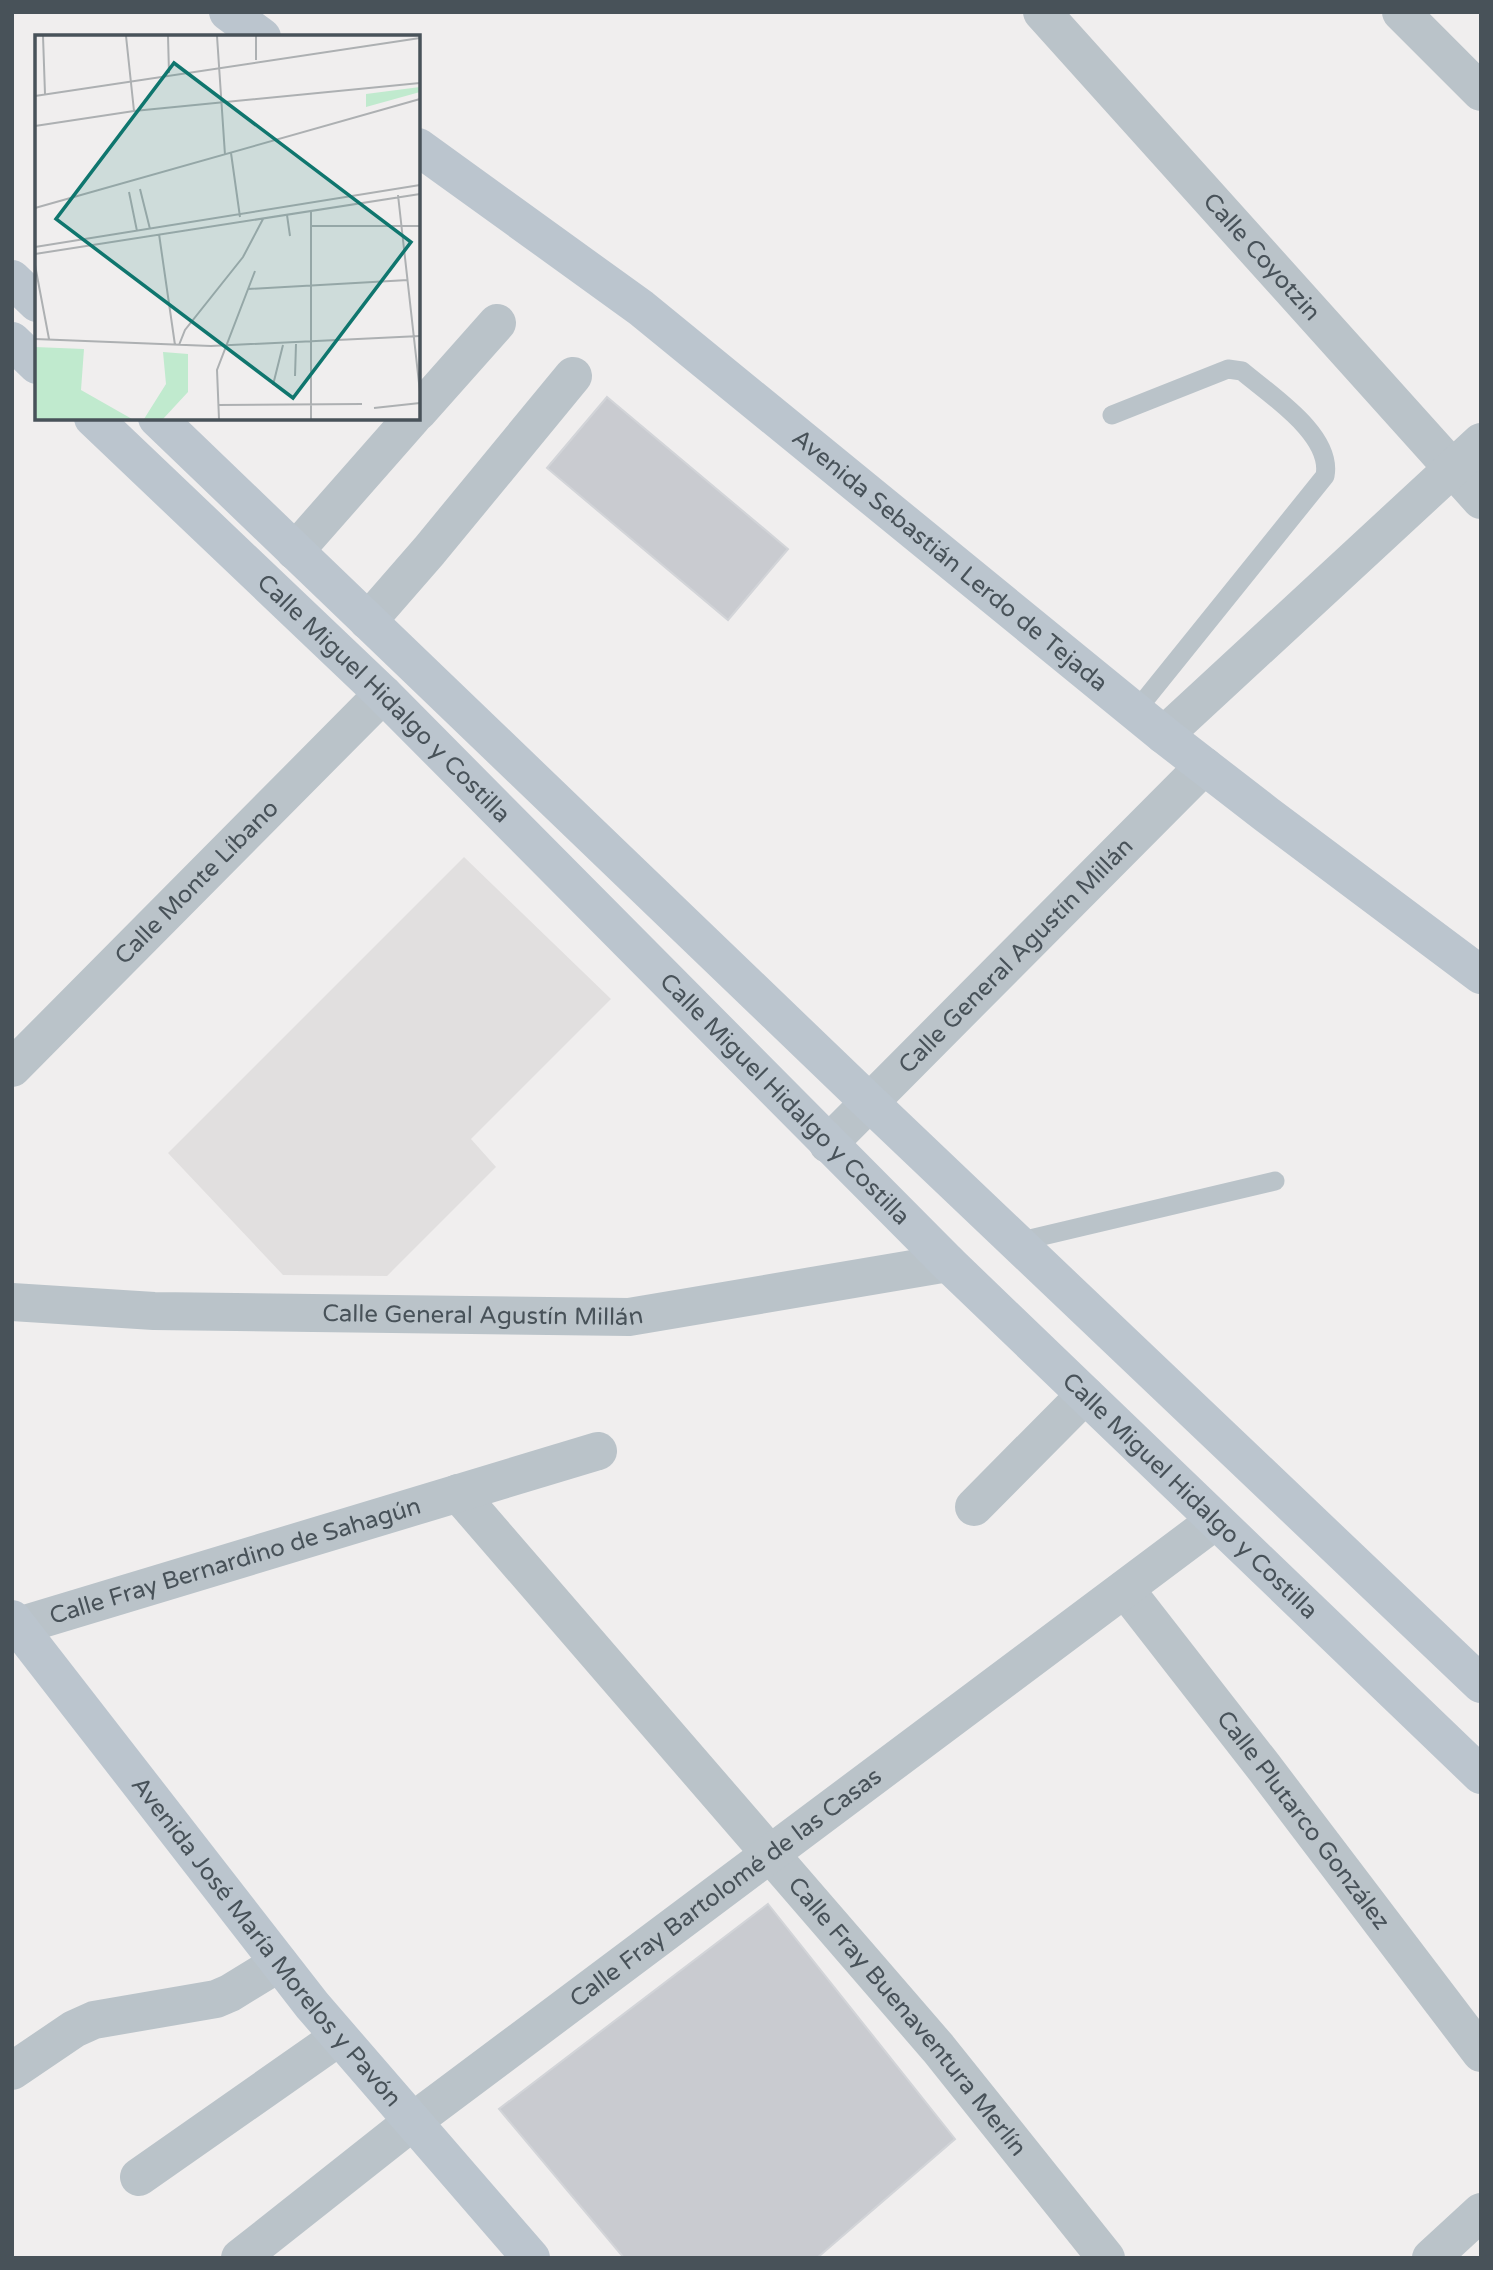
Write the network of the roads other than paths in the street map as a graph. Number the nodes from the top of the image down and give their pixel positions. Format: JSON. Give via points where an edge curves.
{"nodes":[{"id":1,"x":228,"y":12,"type":"edge"},
{"id":2,"x":1042,"y":12,"type":"edge"},
{"id":3,"x":1408,"y":14,"type":"edge"},
{"id":4,"x":259,"y":35,"type":"edge"},
{"id":5,"x":1481,"y":92,"type":"edge"},
{"id":6,"x":420,"y":148,"type":"edge"},
{"id":7,"x":12,"y":279,"type":"edge"},
{"id":8,"x":35,"y":301,"type":"edge"},
{"id":9,"x":497,"y":323,"type":"dead end"},
{"id":10,"x":12,"y":341,"type":"edge"},
{"id":11,"x":35,"y":363,"type":"edge"},
{"id":12,"x":573,"y":376,"type":"dead end"},
{"id":13,"x":420,"y":410,"type":"edge"},
{"id":14,"x":1112,"y":415,"type":"dead end"},
{"id":15,"x":95,"y":420,"type":"edge"},
{"id":16,"x":159,"y":420,"type":"edge"},
{"id":17,"x":410,"y":420,"type":"edge"},
{"id":18,"x":1481,"y":442,"type":"edge"},
{"id":19,"x":1451,"y":468,"type":"junction"},
{"id":20,"x":1481,"y":500,"type":"edge"},
{"id":21,"x":295,"y":551,"type":"junction"},
{"id":22,"x":368,"y":621,"type":"junction"},
{"id":23,"x":383,"y":694,"type":"junction"},
{"id":24,"x":1150,"y":723,"type":"junction"},
{"id":25,"x":1204,"y":766,"type":"junction"},
{"id":26,"x":1481,"y":975,"type":"edge"},
{"id":27,"x":12,"y":1068,"type":"edge"},
{"id":28,"x":869,"y":1102,"type":"junction"},
{"id":29,"x":828,"y":1144,"type":"junction"},
{"id":30,"x":1275,"y":1181,"type":"dead end"},
{"id":31,"x":1017,"y":1242,"type":"junction"},
{"id":32,"x":948,"y":1263,"type":"junction"},
{"id":33,"x":12,"y":1302,"type":"edge"},
{"id":34,"x":1085,"y":1395,"type":"junction"},
{"id":35,"x":598,"y":1451,"type":"dead end"},
{"id":36,"x":458,"y":1493,"type":"junction"},
{"id":37,"x":974,"y":1507,"type":"dead end"},
{"id":38,"x":1215,"y":1521,"type":"junction"},
{"id":39,"x":1125,"y":1589,"type":"junction"},
{"id":40,"x":14,"y":1624,"type":"edge"},
{"id":41,"x":1481,"y":1684,"type":"edge"},
{"id":42,"x":1481,"y":1775,"type":"edge"},
{"id":43,"x":769,"y":1855,"type":"junction"},
{"id":44,"x":279,"y":1962,"type":"junction"},
{"id":45,"x":339,"y":2036,"type":"junction"},
{"id":46,"x":1481,"y":2053,"type":"edge"},
{"id":47,"x":12,"y":2071,"type":"edge"},
{"id":48,"x":412,"y":2122,"type":"junction"},
{"id":49,"x":139,"y":2177,"type":"dead end"},
{"id":50,"x":1481,"y":2212,"type":"edge"},
{"id":51,"x":240,"y":2258,"type":"edge"},
{"id":52,"x":531,"y":2258,"type":"edge"},
{"id":53,"x":1106,"y":2258,"type":"edge"},
{"id":54,"x":1431,"y":2258,"type":"edge"}],
"edges":[{"from":1,"to":4,"type":"main road"},
{"from":2,"to":19,"type":"street","name":"Calle Coyotzin"},
{"from":3,"to":5,"type":"street"},
{"from":6,"to":24,"type":"main road","name":"Avenida Sebastián Lerdo de Tejada","via":[[641,308]]},
{"from":7,"to":8,"type":"main road"},
{"from":9,"to":13,"type":"street"},
{"from":10,"to":11,"type":"main road"},
{"from":12,"to":22,"type":"street"},
{"from":14,"to":24,"type":"lane","via":[[1228,369],[1242,371],[1308,427],[1328,462],[1325,476]]},
{"from":15,"to":23,"type":"main road","name":"Calle Miguel Hidalgo y Costilla"},
{"from":16,"to":21,"type":"main road","name":"Calle Miguel Hidalgo y Costilla"},
{"from":17,"to":21,"type":"street"},
{"from":18,"to":19,"type":"street"},
{"from":19,"to":20,"type":"street","name":"Calle Coyotzin"},
{"from":19,"to":24,"type":"street"},
{"from":21,"to":22,"type":"main road","name":"Calle Miguel Hidalgo y Costilla"},
{"from":22,"to":28,"type":"main road","name":"Calle Miguel Hidalgo y Costilla"},
{"from":23,"to":27,"type":"street","name":"Calle Monte Líbano"},
{"from":23,"to":29,"type":"main road","name":"Calle Miguel Hidalgo y Costilla"},
{"from":24,"to":25,"type":"main road","name":"Avenida Sebastián Lerdo de Tejada"},
{"from":25,"to":26,"type":"main road","name":"Avenida Sebastián Lerdo de Tejada"},
{"from":25,"to":28,"type":"street","name":"Calle General Agustín Millán"},
{"from":28,"to":29,"type":"street","name":"Calle General Agustín Millán"},
{"from":28,"to":31,"type":"main road","name":"Calle Miguel Hidalgo y Costilla"},
{"from":29,"to":32,"type":"main road","name":"Calle Miguel Hidalgo y Costilla"},
{"from":30,"to":31,"type":"lane"},
{"from":31,"to":41,"type":"main road","name":"Calle Miguel Hidalgo y Costilla"},
{"from":32,"to":33,"type":"street","name":"Calle General Agustín Millán","via":[[629,1317],[154,1311]]},
{"from":32,"to":34,"type":"main road","name":"Calle Miguel Hidalgo y Costilla"},
{"from":34,"to":37,"type":"street"},
{"from":34,"to":38,"type":"main road","name":"Calle Miguel Hidalgo y Costilla"},
{"from":35,"to":36,"type":"street","name":"Calle Fray Bernardino de Sahagún"},
{"from":36,"to":40,"type":"street","name":"Calle Fray Bernardino de Sahagún"},
{"from":36,"to":43,"type":"street","name":"Calle Fray Buenaventura Merlín"},
{"from":38,"to":39,"type":"street","name":"Calle Fray Bartolomé de las Casas"},
{"from":38,"to":42,"type":"main road","name":"Calle Miguel Hidalgo y Costilla"},
{"from":39,"to":43,"type":"street","name":"Calle Fray Bartolomé de las Casas"},
{"from":39,"to":46,"type":"street","name":"Calle Plutarco González"},
{"from":40,"to":44,"type":"main road","name":"Avenida José María Morelos y Pavón"},
{"from":43,"to":48,"type":"street","name":"Calle Fray Bartolomé de las Casas"},
{"from":43,"to":53,"type":"street","name":"Calle Fray Buenaventura Merlín","via":[[938,2048]]},
{"from":44,"to":45,"type":"main road","name":"Avenida José María Morelos y Pavón"},
{"from":44,"to":47,"type":"street","via":[[216,1999],[94,2020]]},
{"from":45,"to":48,"type":"main road","name":"Avenida José María Morelos y Pavón"},
{"from":45,"to":49,"type":"street"},
{"from":48,"to":51,"type":"street","name":"Calle Fray Bartolomé de las Casas"},
{"from":48,"to":52,"type":"main road","name":"Avenida José María Morelos y Pavón"},
{"from":50,"to":54,"type":"street"}]}
